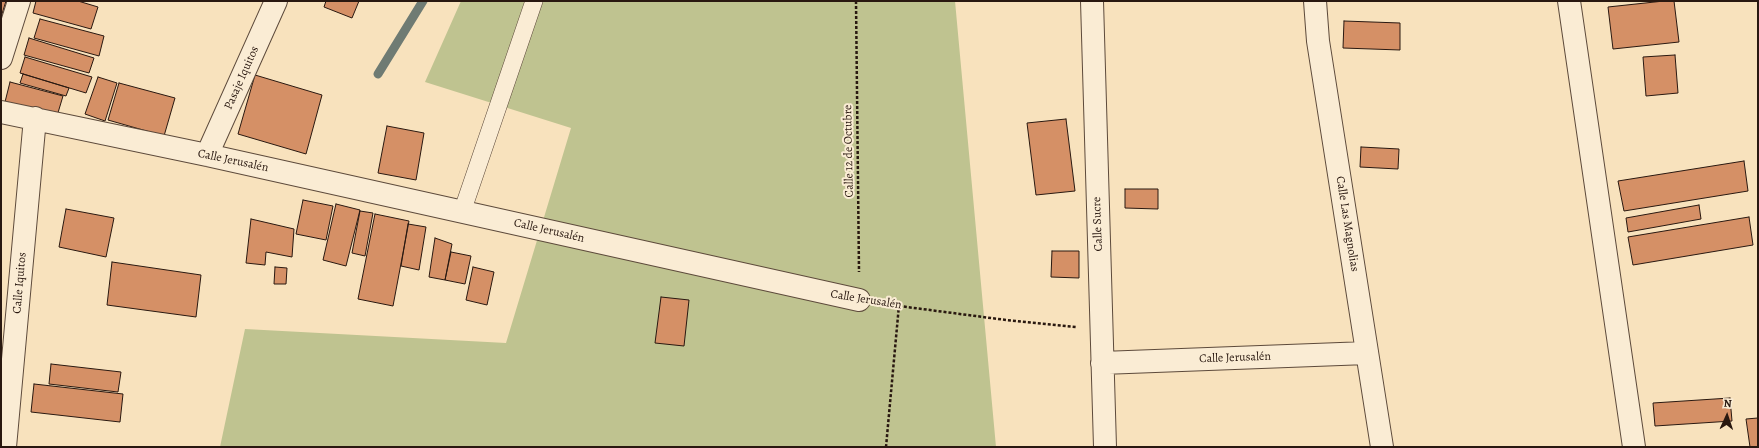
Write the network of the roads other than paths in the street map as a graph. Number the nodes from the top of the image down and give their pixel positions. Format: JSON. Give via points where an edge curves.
{"nodes":[{"id":1,"x":19,"y":1,"type":"edge"},
{"id":2,"x":276,"y":1,"type":"edge"},
{"id":3,"x":534,"y":1,"type":"edge"},
{"id":4,"x":1092,"y":1,"type":"edge"},
{"id":5,"x":1315,"y":1,"type":"edge"},
{"id":6,"x":1569,"y":1,"type":"edge"},
{"id":7,"x":1,"y":58,"type":"edge"},
{"id":8,"x":1,"y":112,"type":"edge"},
{"id":9,"x":34,"y":118,"type":"junction"},
{"id":10,"x":207,"y":155,"type":"junction"},
{"id":11,"x":462,"y":212,"type":"junction"},
{"id":12,"x":859,"y":300,"type":"road end"},
{"id":13,"x":1367,"y":353,"type":"junction"},
{"id":14,"x":1102,"y":363,"type":"junction"},
{"id":15,"x":5,"y":447,"type":"edge"},
{"id":16,"x":1105,"y":447,"type":"edge"},
{"id":17,"x":1382,"y":447,"type":"edge"},
{"id":18,"x":1634,"y":447,"type":"edge"}],
"edges":[{"from":1,"to":7,"type":"street"},
{"from":2,"to":10,"type":"street","name":"Pasaje Iquitos"},
{"from":3,"to":11,"type":"lane"},
{"from":4,"to":14,"type":"street","name":"Calle Sucre"},
{"from":5,"to":13,"type":"street","name":"Calle Las Magnolias","via":[[1318,41]]},
{"from":6,"to":18,"type":"street"},
{"from":8,"to":9,"type":"street","name":"Calle Jerusalén"},
{"from":9,"to":10,"type":"street","name":"Calle Jerusalén"},
{"from":9,"to":15,"type":"street","name":"Calle Iquitos"},
{"from":10,"to":11,"type":"street","name":"Calle Jerusalén"},
{"from":11,"to":12,"type":"street","name":"Calle Jerusalén"},
{"from":13,"to":14,"type":"street","name":"Calle Jerusalén"},
{"from":13,"to":17,"type":"street","name":"Calle Las Magnolias"},
{"from":14,"to":16,"type":"street","name":"Calle Sucre"}]}
